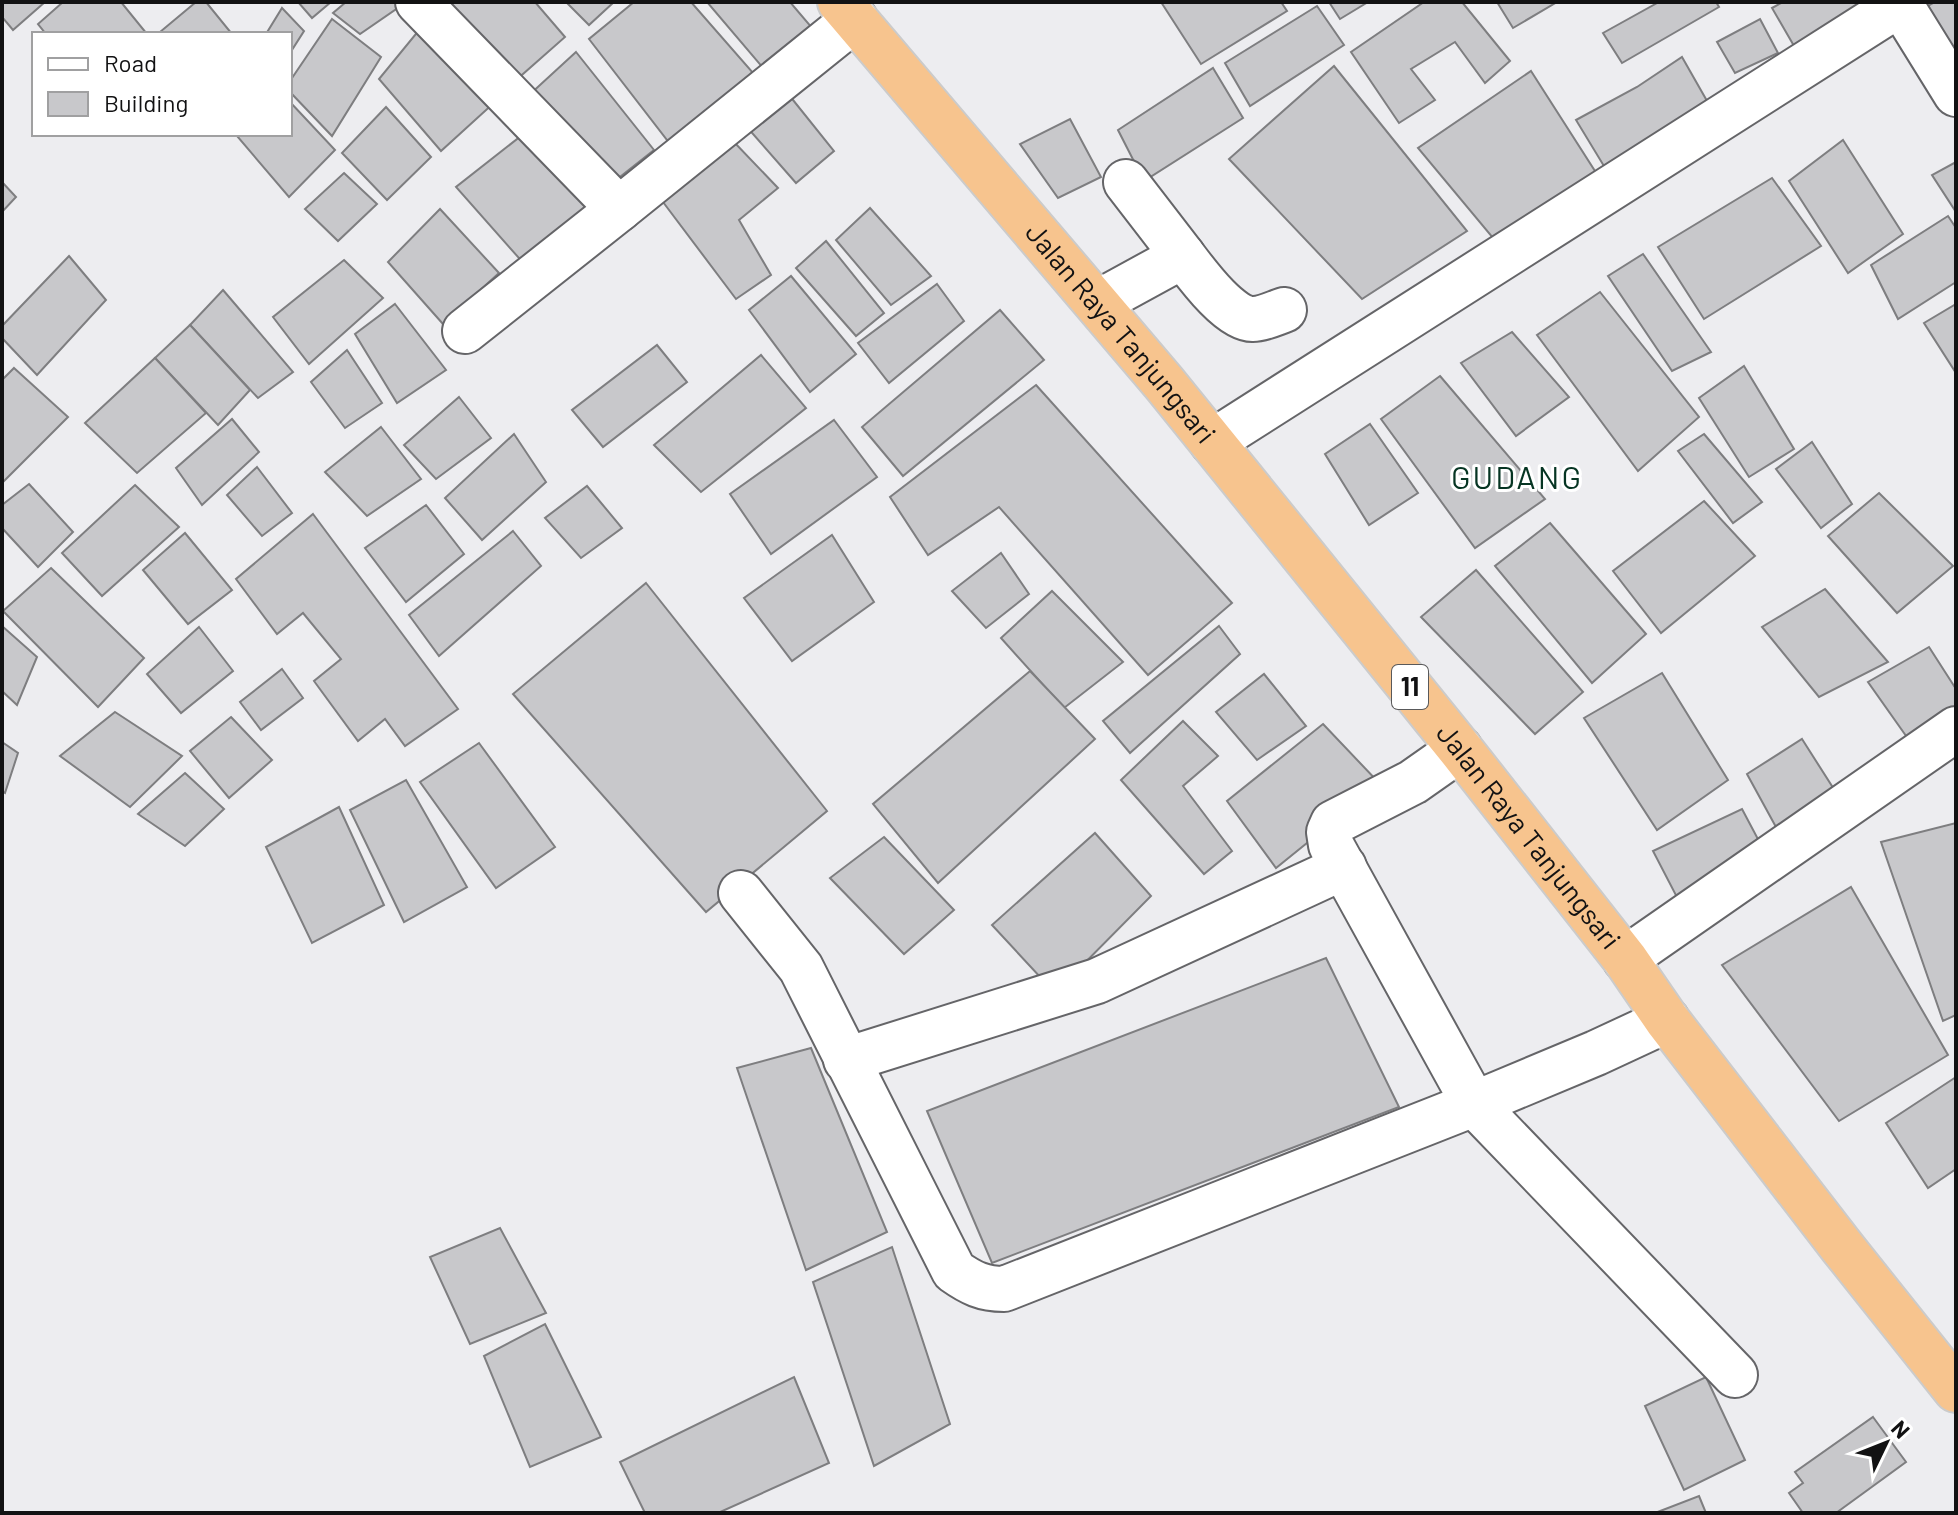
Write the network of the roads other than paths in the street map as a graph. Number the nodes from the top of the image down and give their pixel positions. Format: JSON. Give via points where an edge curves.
{"nodes":[{"id":1,"x":418,"y":2,"type":"edge"},
{"id":2,"x":1900,"y":3,"type":"edge"},
{"id":3,"x":848,"y":11,"type":"edge"},
{"id":4,"x":1956,"y":94,"type":"edge"},
{"id":5,"x":1126,"y":182,"type":"dead end"},
{"id":6,"x":619,"y":209,"type":"junction"},
{"id":7,"x":1183,"y":256,"type":"junction"},
{"id":8,"x":1097,"y":303,"type":"junction"},
{"id":9,"x":1284,"y":310,"type":"dead end"},
{"id":10,"x":465,"y":331,"type":"dead end"},
{"id":11,"x":1212,"y":442,"type":"junction"},
{"id":12,"x":1956,"y":729,"type":"edge"},
{"id":13,"x":1460,"y":749,"type":"junction"},
{"id":14,"x":1344,"y":867,"type":"junction"},
{"id":15,"x":741,"y":893,"type":"dead end"},
{"id":16,"x":1625,"y":959,"type":"junction"},
{"id":17,"x":1667,"y":1020,"type":"junction"},
{"id":18,"x":846,"y":1060,"type":"junction"},
{"id":19,"x":1474,"y":1104,"type":"junction"},
{"id":20,"x":1735,"y":1375,"type":"dead end"},
{"id":21,"x":1956,"y":1390,"type":"edge"}],
"edges":[{"from":1,"to":6,"type":"street"},
{"from":2,"to":4,"type":"street"},
{"from":2,"to":11,"type":"street"},
{"from":3,"to":6,"type":"street"},
{"from":3,"to":8,"type":"highway","name":"Jalan Raya Tanjungsari","number":"11"},
{"from":5,"to":7,"type":"street"},
{"from":6,"to":10,"type":"street"},
{"from":7,"to":8,"type":"street"},
{"from":7,"to":9,"type":"street","via":[[1243,318]]},
{"from":8,"to":11,"type":"highway","name":"Jalan Raya Tanjungsari","number":"11"},
{"from":11,"to":13,"type":"highway","name":"Jalan Raya Tanjungsari","number":"11"},
{"from":12,"to":16,"type":"street"},
{"from":13,"to":14,"type":"street","via":[[1413,782],[1333,823],[1331,845]]},
{"from":13,"to":16,"type":"highway","name":"Jalan Raya Tanjungsari","number":"11"},
{"from":14,"to":18,"type":"street","via":[[1097,981]]},
{"from":14,"to":19,"type":"street"},
{"from":15,"to":18,"type":"street","via":[[801,968]]},
{"from":16,"to":17,"type":"highway","name":"Jalan Raya Tanjungsari","number":"11"},
{"from":17,"to":19,"type":"street"},
{"from":17,"to":21,"type":"highway","name":"Jalan Raya Tanjungsari","number":"11"},
{"from":18,"to":19,"type":"street","via":[[954,1271],[987,1289],[1004,1289]]},
{"from":19,"to":20,"type":"street"}]}
